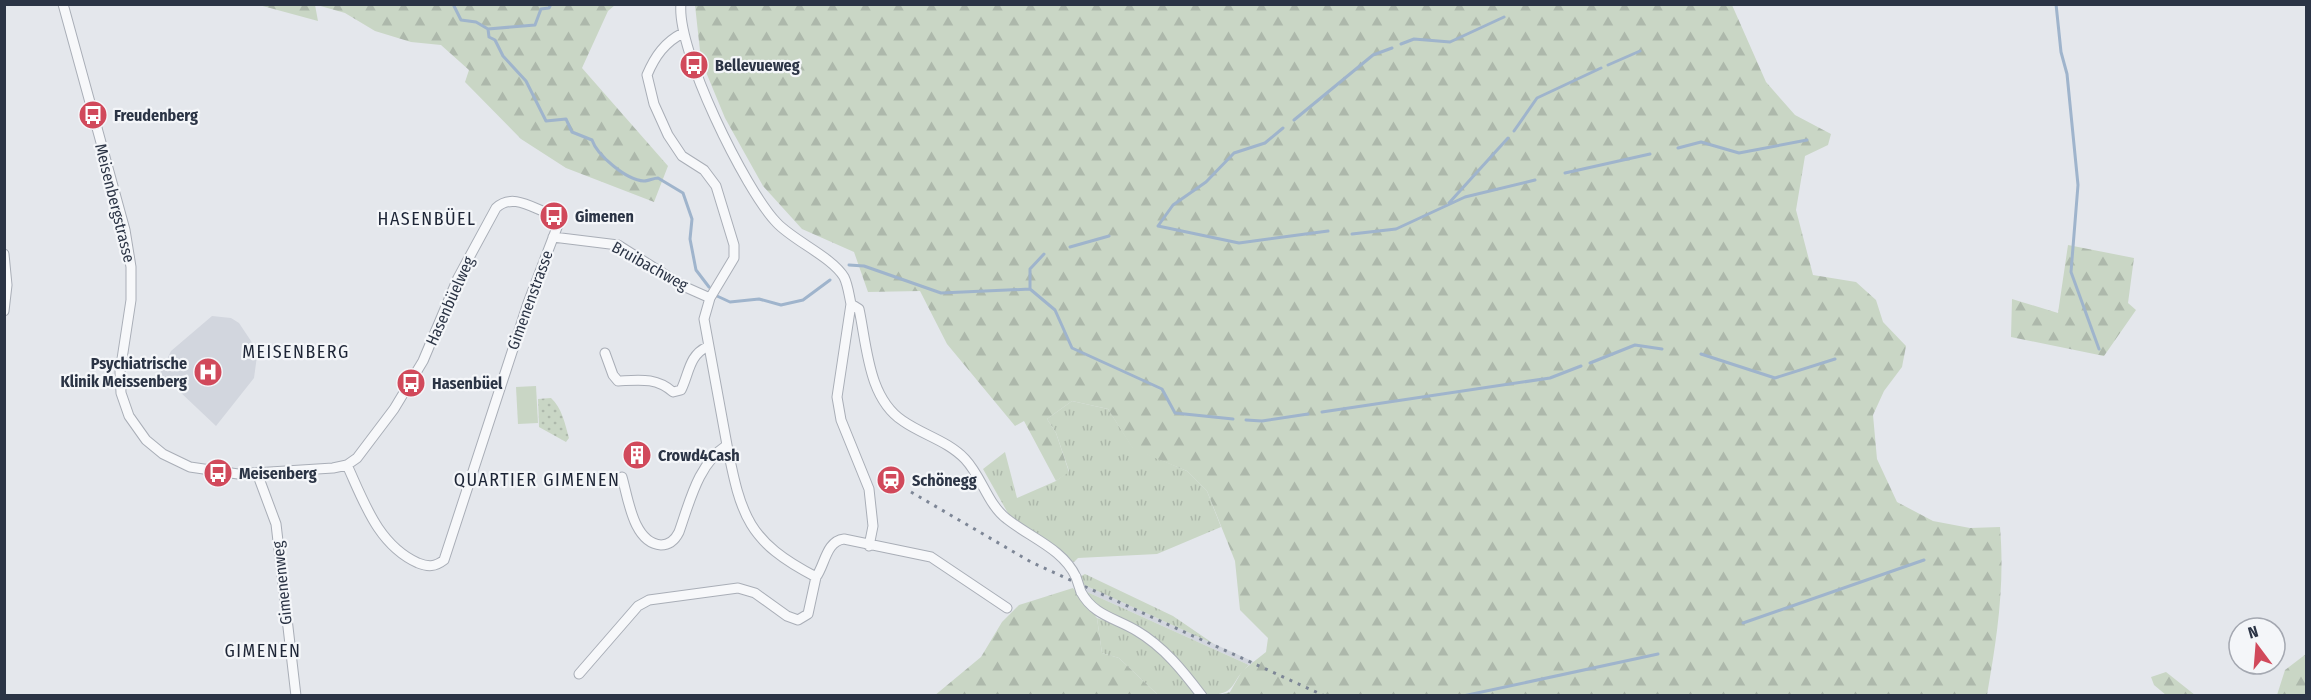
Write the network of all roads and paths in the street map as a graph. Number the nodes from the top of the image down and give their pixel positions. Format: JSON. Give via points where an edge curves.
{"nodes":[{"id":1,"x":63,"y":4,"type":"edge"},
{"id":2,"x":681,"y":4,"type":"edge"},
{"id":3,"x":683,"y":33,"type":"junction"},
{"id":4,"x":553,"y":237,"type":"junction"},
{"id":5,"x":4,"y":254,"type":"edge"},
{"id":6,"x":710,"y":298,"type":"junction"},
{"id":7,"x":851,"y":304,"type":"junction"},
{"id":8,"x":4,"y":311,"type":"edge"},
{"id":9,"x":708,"y":347,"type":"junction"},
{"id":10,"x":605,"y":353,"type":"dead end"},
{"id":11,"x":727,"y":445,"type":"junction"},
{"id":12,"x":347,"y":465,"type":"junction"},
{"id":13,"x":257,"y":473,"type":"junction"},
{"id":14,"x":622,"y":477,"type":"dead end"},
{"id":15,"x":869,"y":546,"type":"junction"},
{"id":16,"x":816,"y":578,"type":"junction"},
{"id":17,"x":1007,"y":608,"type":"dead end"},
{"id":18,"x":579,"y":674,"type":"dead end"},
{"id":19,"x":296,"y":696,"type":"edge"},
{"id":20,"x":1202,"y":696,"type":"edge"}],
"edges":[{"from":1,"to":13,"type":"street","name":"Meisenbergstrasse","via":[[125,230],[131,267],[131,300],[120,372],[121,393],[129,416],[146,440],[163,454],[218,473]]},
{"from":2,"to":3,"type":"street"},
{"from":3,"to":6,"type":"street","via":[[660,51],[647,75],[668,135],[682,156],[704,170],[716,186],[734,246],[734,258]]},
{"from":3,"to":7,"type":"street","via":[[736,162],[762,205],[777,224],[844,276]]},
{"from":4,"to":6,"type":"street","name":"Bruibachweg","via":[[618,245],[683,286]]},
{"from":4,"to":12,"type":"street","name":"Hasenbüelweg","via":[[561,217],[514,200],[496,208],[458,278],[431,346],[411,383],[363,451]]},
{"from":4,"to":12,"type":"street","name":"Gimenenstrasse","via":[[444,560],[427,566],[398,551],[384,538]]},
{"from":5,"to":8,"type":"street"},
{"from":6,"to":9,"type":"street","via":[[704,319]]},
{"from":7,"to":15,"type":"street","via":[[837,397],[841,420],[869,489],[873,526]]},
{"from":7,"to":20,"type":"street","bridge":true,"via":[[859,309],[873,376],[891,411],[956,450],[977,474],[1005,518],[1061,556],[1093,610],[1137,631],[1171,657]]},
{"from":9,"to":10,"type":"street","via":[[698,351],[681,390],[673,392],[663,382],[618,381]]},
{"from":9,"to":11,"type":"street"},
{"from":11,"to":14,"type":"street","via":[[705,466],[679,532],[674,541],[664,545],[650,541],[641,532]]},
{"from":11,"to":16,"type":"street","via":[[738,500],[752,525],[776,554]]},
{"from":12,"to":13,"type":"street","name":"Meisenbergstrasse"},
{"from":13,"to":19,"type":"street","name":"Gimenenweg","via":[[276,524]]},
{"from":15,"to":16,"type":"street","via":[[837,540],[830,546]]},
{"from":15,"to":17,"type":"street","via":[[931,557]]},
{"from":16,"to":18,"type":"street","via":[[808,614],[798,620],[755,593],[738,588],[643,602]]}]}
